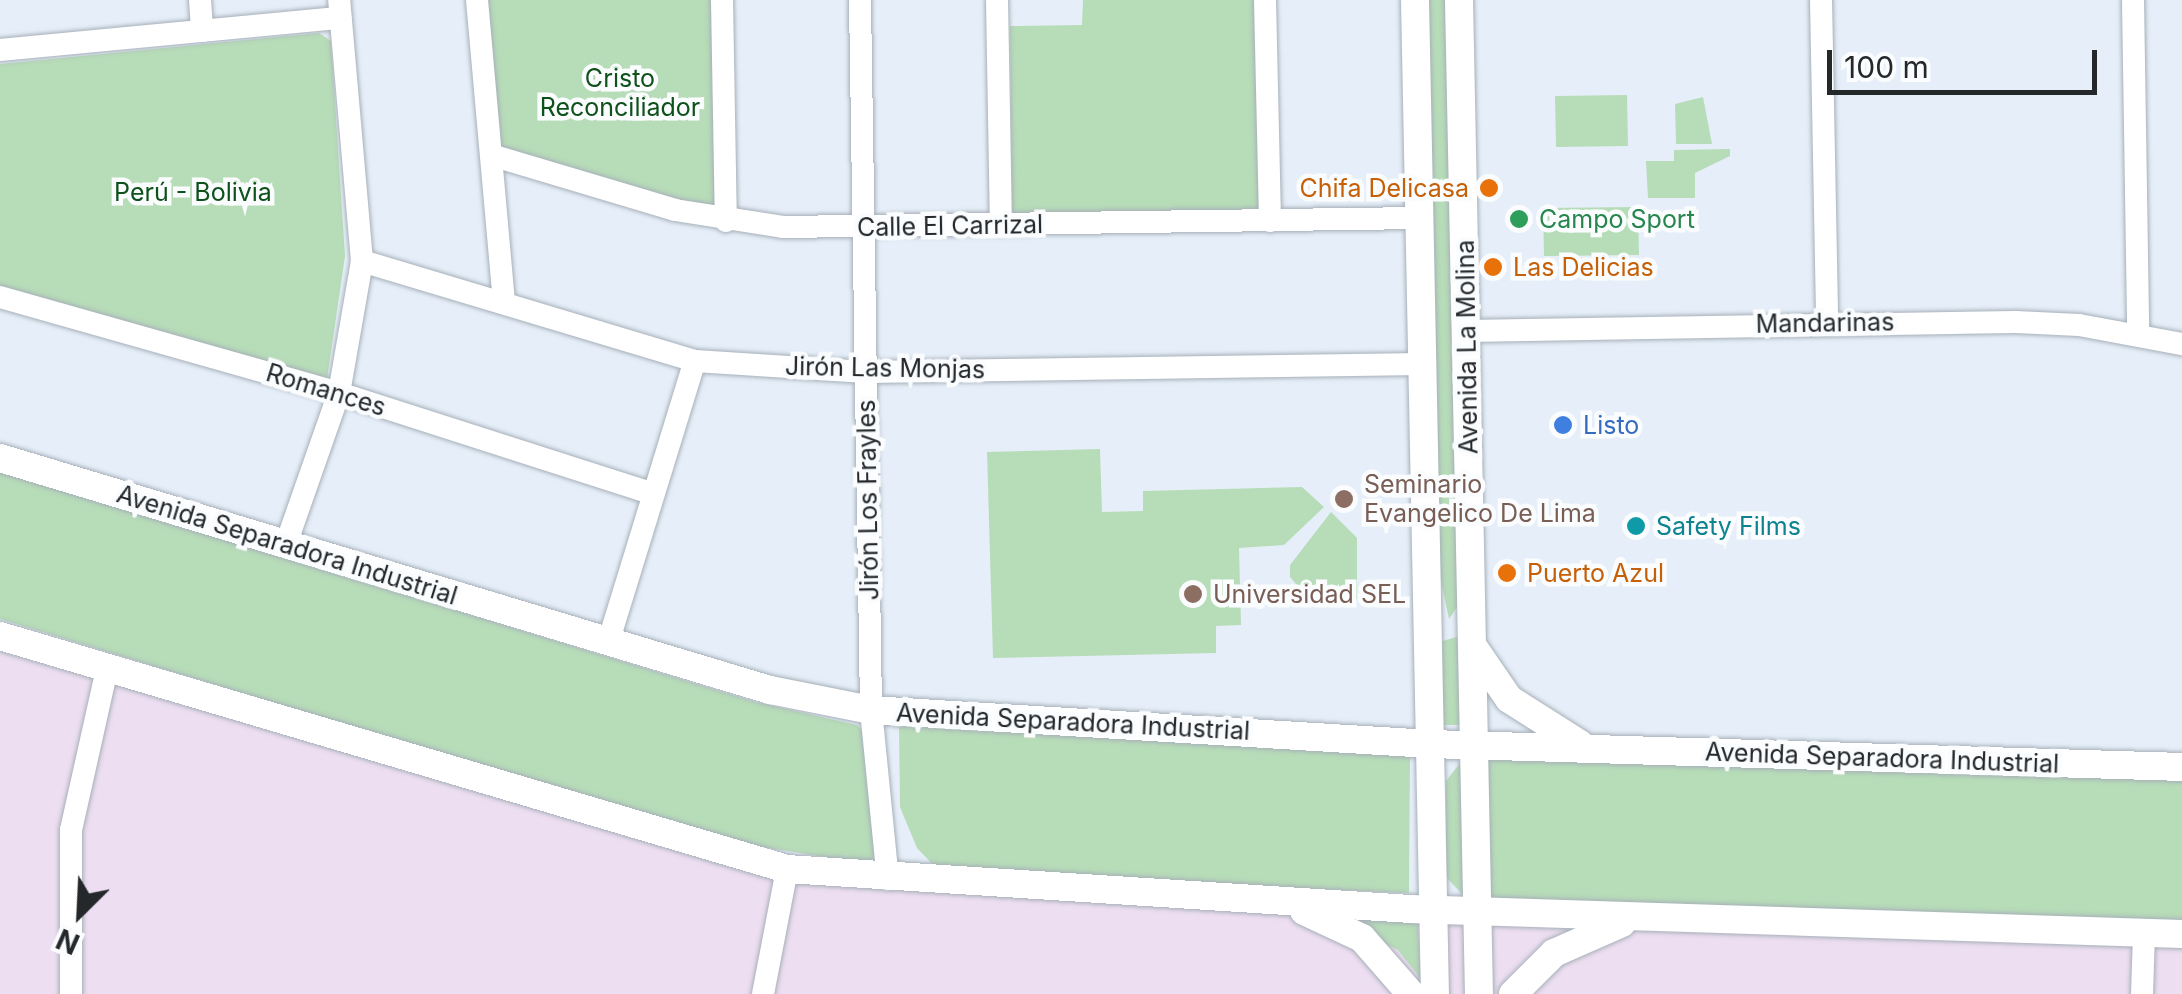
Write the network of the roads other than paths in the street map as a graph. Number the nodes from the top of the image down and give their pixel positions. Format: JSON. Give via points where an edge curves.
{"nodes":[{"id":1,"x":200,"y":0,"type":"edge"},
{"id":2,"x":477,"y":0,"type":"edge"},
{"id":3,"x":722,"y":0,"type":"edge"},
{"id":4,"x":860,"y":0,"type":"edge"},
{"id":5,"x":998,"y":0,"type":"edge"},
{"id":6,"x":1265,"y":0,"type":"edge"},
{"id":7,"x":1416,"y":0,"type":"edge"},
{"id":8,"x":1459,"y":0,"type":"edge"},
{"id":9,"x":1820,"y":0,"type":"edge"},
{"id":10,"x":2133,"y":0,"type":"edge"},
{"id":11,"x":340,"y":9,"type":"edge"},
{"id":12,"x":202,"y":31,"type":"junction"},
{"id":13,"x":0,"y":50,"type":"edge"},
{"id":14,"x":490,"y":156,"type":"junction"},
{"id":15,"x":1418,"y":218,"type":"junction"},
{"id":16,"x":726,"y":221,"type":"junction"},
{"id":17,"x":1270,"y":222,"type":"junction"},
{"id":18,"x":1002,"y":225,"type":"junction"},
{"id":19,"x":864,"y":228,"type":"junction"},
{"id":20,"x":362,"y":261,"type":"junction"},
{"id":21,"x":0,"y":297,"type":"edge"},
{"id":22,"x":504,"y":302,"type":"junction"},
{"id":23,"x":1827,"y":322,"type":"junction"},
{"id":24,"x":1466,"y":331,"type":"junction"},
{"id":25,"x":2138,"y":333,"type":"junction"},
{"id":26,"x":2182,"y":344,"type":"edge"},
{"id":27,"x":694,"y":360,"type":"junction"},
{"id":28,"x":1423,"y":364,"type":"junction"},
{"id":29,"x":866,"y":372,"type":"junction"},
{"id":30,"x":340,"y":393,"type":"junction"},
{"id":31,"x":0,"y":458,"type":"edge"},
{"id":32,"x":650,"y":493,"type":"junction"},
{"id":33,"x":286,"y":544,"type":"junction"},
{"id":34,"x":1426,"y":568,"type":"junction"},
{"id":35,"x":1472,"y":607,"type":"junction"},
{"id":36,"x":0,"y":636,"type":"edge"},
{"id":37,"x":608,"y":642,"type":"junction"},
{"id":38,"x":1473,"y":646,"type":"junction"},
{"id":39,"x":108,"y":669,"type":"junction"},
{"id":40,"x":871,"y":710,"type":"junction"},
{"id":41,"x":1430,"y":744,"type":"junction"},
{"id":42,"x":1474,"y":746,"type":"junction"},
{"id":43,"x":1591,"y":748,"type":"junction"},
{"id":44,"x":2182,"y":767,"type":"edge"},
{"id":45,"x":787,"y":870,"type":"junction"},
{"id":46,"x":888,"y":879,"type":"junction"},
{"id":47,"x":1268,"y":900,"type":"junction"},
{"id":48,"x":1433,"y":910,"type":"junction"},
{"id":49,"x":1477,"y":912,"type":"junction"},
{"id":50,"x":1668,"y":916,"type":"junction"},
{"id":51,"x":2144,"y":932,"type":"junction"},
{"id":52,"x":2182,"y":934,"type":"edge"},
{"id":53,"x":71,"y":994,"type":"edge"},
{"id":54,"x":763,"y":994,"type":"edge"},
{"id":55,"x":1411,"y":994,"type":"edge"},
{"id":56,"x":1435,"y":994,"type":"edge"},
{"id":57,"x":1479,"y":994,"type":"edge"},
{"id":58,"x":1512,"y":994,"type":"edge"},
{"id":59,"x":2142,"y":994,"type":"edge"}],
"edges":[{"from":1,"to":12,"type":"street"},
{"from":2,"to":14,"type":"street"},
{"from":3,"to":16,"type":"street"},
{"from":4,"to":19,"type":"street","name":"Jirón Los Frayles"},
{"from":5,"to":18,"type":"street"},
{"from":6,"to":17,"type":"street"},
{"from":7,"to":15,"type":"main road","name":"Avenida La Molina"},
{"from":8,"to":24,"type":"main road","name":"Avenida La Molina"},
{"from":9,"to":23,"type":"street"},
{"from":10,"to":25,"type":"street"},
{"from":11,"to":12,"type":"street"},
{"from":11,"to":20,"type":"street"},
{"from":12,"to":13,"type":"street"},
{"from":14,"to":16,"type":"street","name":"Calle El Carrizal"},
{"from":14,"to":22,"type":"street"},
{"from":15,"to":17,"type":"street","name":"Calle El Carrizal"},
{"from":15,"to":28,"type":"main road","name":"Avenida La Molina"},
{"from":16,"to":19,"type":"street","name":"Calle El Carrizal"},
{"from":17,"to":18,"type":"street","name":"Calle El Carrizal"},
{"from":18,"to":19,"type":"street","name":"Calle El Carrizal"},
{"from":19,"to":29,"type":"street","name":"Jirón Los Frayles"},
{"from":20,"to":22,"type":"street","name":"Jirón Las Monjas"},
{"from":20,"to":30,"type":"street"},
{"from":21,"to":30,"type":"street","name":"Romances"},
{"from":22,"to":27,"type":"street","name":"Jirón Las Monjas"},
{"from":23,"to":24,"type":"street","name":"Mandarinas"},
{"from":23,"to":25,"type":"street","name":"Mandarinas","via":[[2016,322]]},
{"from":24,"to":35,"type":"main road","name":"Avenida La Molina"},
{"from":25,"to":26,"type":"street","name":"Mandarinas"},
{"from":27,"to":29,"type":"street","name":"Jirón Las Monjas"},
{"from":27,"to":32,"type":"street"},
{"from":28,"to":29,"type":"street","name":"Jirón Las Monjas"},
{"from":28,"to":34,"type":"main road","name":"Avenida La Molina"},
{"from":29,"to":40,"type":"street","name":"Jirón Los Frayles"},
{"from":30,"to":32,"type":"street","name":"Romances"},
{"from":30,"to":33,"type":"street"},
{"from":31,"to":33,"type":"main road","name":"Avenida Separadora Industrial"},
{"from":32,"to":37,"type":"street"},
{"from":33,"to":37,"type":"main road","name":"Avenida Separadora Industrial"},
{"from":34,"to":35,"type":"main road","via":[[1439,628],[1456,627]]},
{"from":34,"to":41,"type":"main road","name":"Avenida La Molina"},
{"from":35,"to":38,"type":"main road","name":"Avenida La Molina"},
{"from":36,"to":39,"type":"main road"},
{"from":37,"to":40,"type":"main road","name":"Avenida Separadora Industrial","via":[[770,690]]},
{"from":38,"to":42,"type":"main road","name":"Avenida La Molina"},
{"from":38,"to":43,"type":"main road","via":[[1521,710]]},
{"from":39,"to":45,"type":"main road"},
{"from":39,"to":53,"type":"street","via":[[71,830]]},
{"from":40,"to":41,"type":"main road","name":"Avenida Separadora Industrial"},
{"from":40,"to":46,"type":"street","name":"Jirón Los Frayles"},
{"from":41,"to":42,"type":"main road","name":"Avenida Separadora Industrial"},
{"from":41,"to":48,"type":"main road","name":"Avenida La Molina"},
{"from":42,"to":43,"type":"main road","name":"Avenida Separadora Industrial"},
{"from":42,"to":49,"type":"main road","name":"Avenida La Molina"},
{"from":43,"to":44,"type":"main road","name":"Avenida Separadora Industrial"},
{"from":45,"to":46,"type":"main road"},
{"from":45,"to":54,"type":"street"},
{"from":46,"to":47,"type":"main road"},
{"from":47,"to":48,"type":"main road"},
{"from":47,"to":55,"type":"main road","via":[[1362,938]]},
{"from":48,"to":49,"type":"main road"},
{"from":48,"to":56,"type":"main road","name":"Avenida La Molina"},
{"from":49,"to":50,"type":"main road"},
{"from":49,"to":57,"type":"main road","name":"Avenida La Molina"},
{"from":50,"to":51,"type":"main road"},
{"from":50,"to":58,"type":"main road","via":[[1590,932],[1536,967]]},
{"from":51,"to":52,"type":"main road"},
{"from":51,"to":59,"type":"street"}]}
